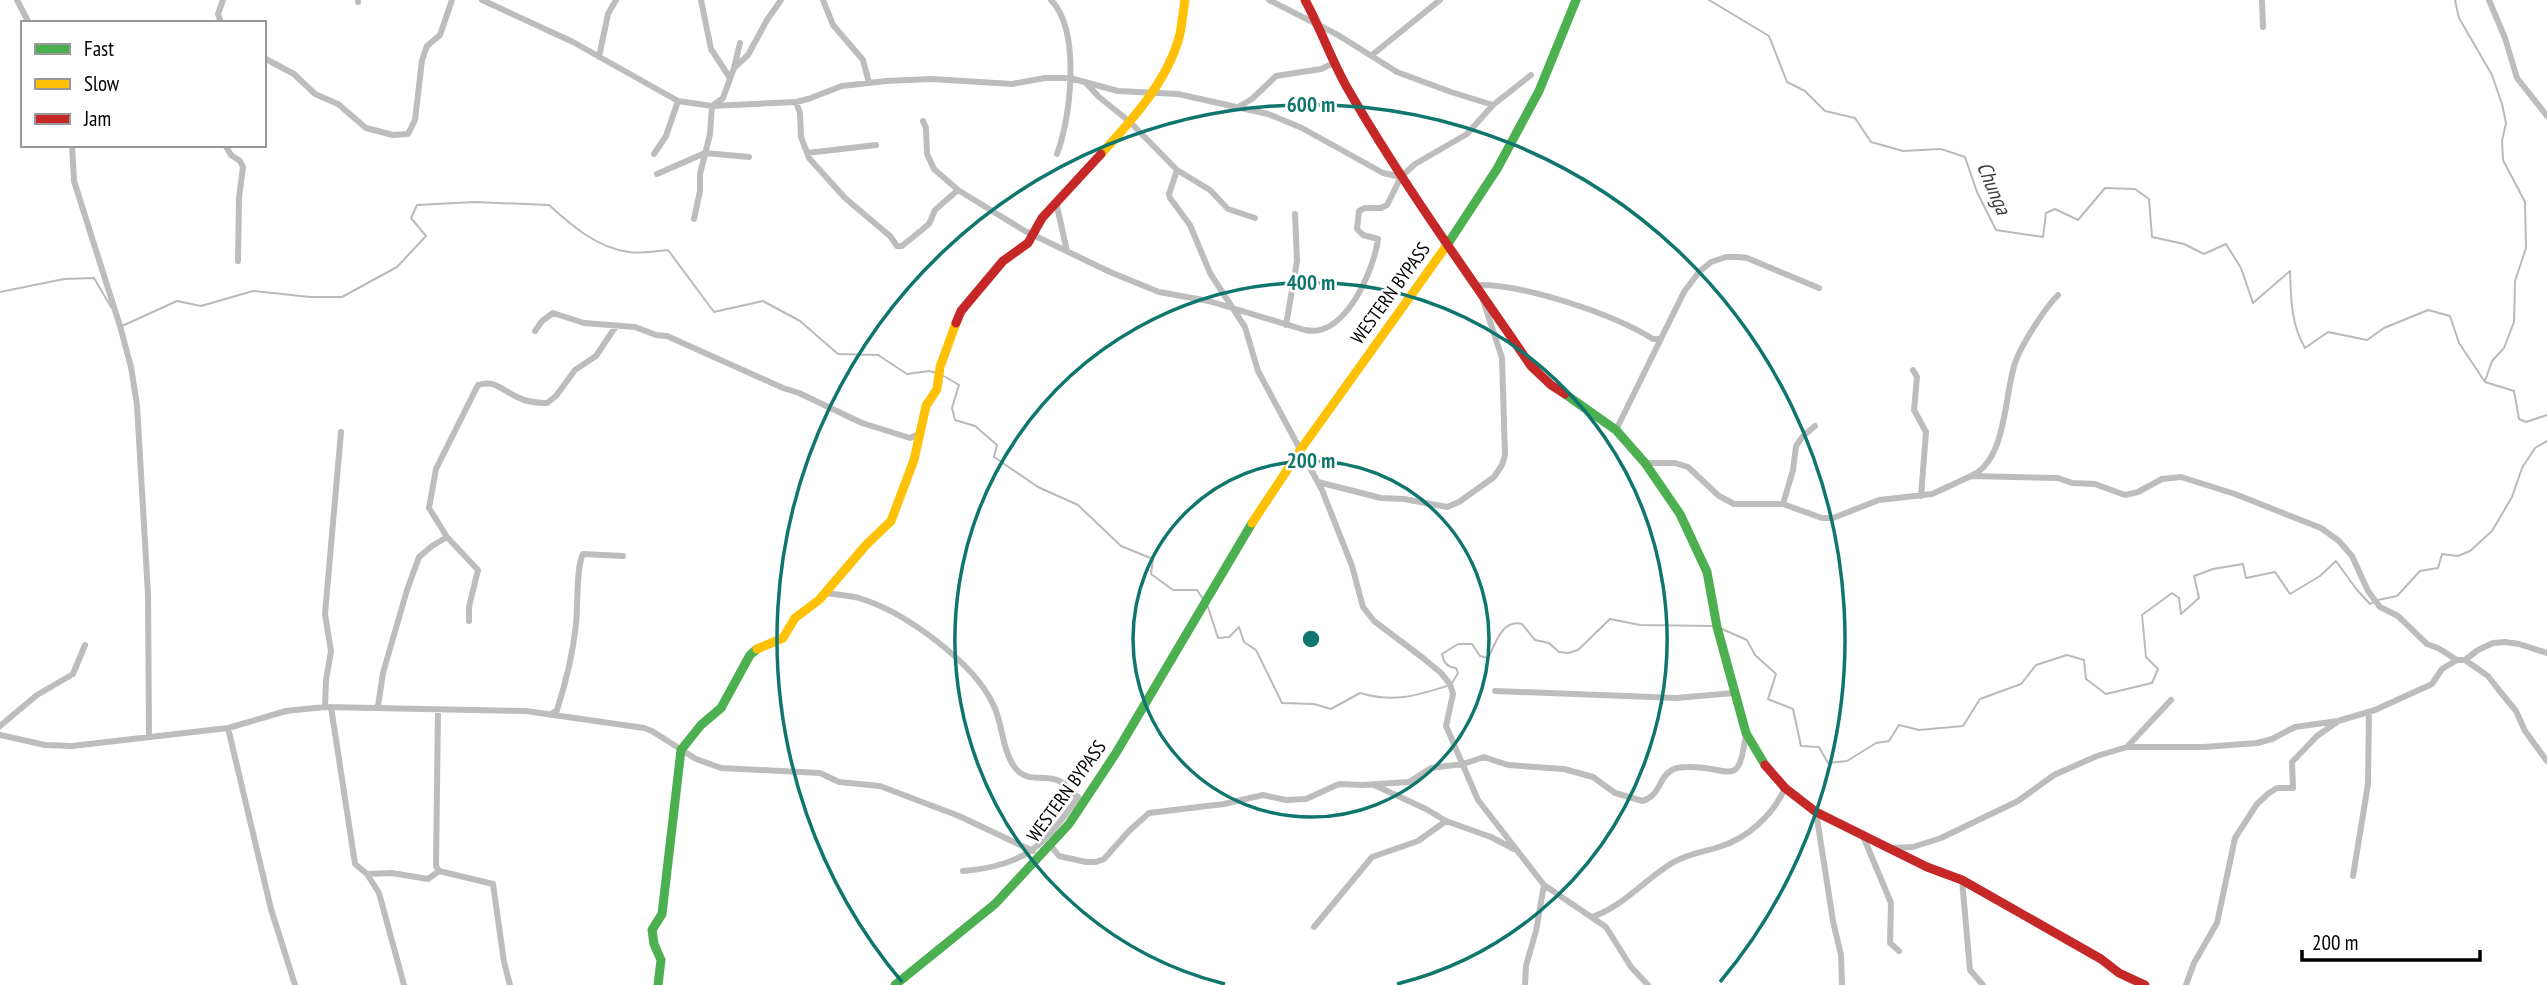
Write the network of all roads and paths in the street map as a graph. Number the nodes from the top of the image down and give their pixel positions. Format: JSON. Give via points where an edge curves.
{"nodes":[{"id":1,"x":18,"y":0,"type":"edge"},
{"id":2,"x":223,"y":0,"type":"edge"},
{"id":3,"x":452,"y":0,"type":"edge"},
{"id":4,"x":482,"y":0,"type":"edge"},
{"id":5,"x":616,"y":0,"type":"edge"},
{"id":6,"x":701,"y":0,"type":"edge"},
{"id":7,"x":781,"y":0,"type":"edge"},
{"id":8,"x":823,"y":0,"type":"edge"},
{"id":9,"x":1051,"y":0,"type":"edge"},
{"id":10,"x":1185,"y":0,"type":"edge"},
{"id":11,"x":1269,"y":0,"type":"edge"},
{"id":12,"x":1305,"y":0,"type":"edge"},
{"id":13,"x":1440,"y":0,"type":"edge"},
{"id":14,"x":1576,"y":0,"type":"edge"},
{"id":15,"x":2262,"y":0,"type":"edge"},
{"id":16,"x":2489,"y":0,"type":"edge"},
{"id":17,"x":28,"y":21,"type":"edge"},
{"id":18,"x":220,"y":21,"type":"edge"},
{"id":19,"x":1320,"y":27,"type":"junction"},
{"id":20,"x":2263,"y":27,"type":"dead end"},
{"id":21,"x":740,"y":43,"type":"dead end"},
{"id":22,"x":1372,"y":55,"type":"junction"},
{"id":23,"x":599,"y":57,"type":"junction"},
{"id":24,"x":266,"y":59,"type":"edge"},
{"id":25,"x":1334,"y":62,"type":"junction"},
{"id":26,"x":734,"y":68,"type":"junction"},
{"id":27,"x":1531,"y":75,"type":"dead end"},
{"id":28,"x":1070,"y":78,"type":"junction"},
{"id":29,"x":731,"y":80,"type":"junction"},
{"id":30,"x":869,"y":83,"type":"junction"},
{"id":31,"x":1086,"y":83,"type":"junction"},
{"id":32,"x":1152,"y":91,"type":"junction"},
{"id":33,"x":678,"y":101,"type":"junction"},
{"id":34,"x":796,"y":102,"type":"junction"},
{"id":35,"x":1493,"y":105,"type":"junction"},
{"id":36,"x":712,"y":106,"type":"junction"},
{"id":37,"x":1238,"y":107,"type":"junction"},
{"id":38,"x":2547,"y":116,"type":"edge"},
{"id":39,"x":923,"y":121,"type":"dead end"},
{"id":40,"x":1130,"y":122,"type":"junction"},
{"id":41,"x":876,"y":145,"type":"dead end"},
{"id":42,"x":72,"y":147,"type":"edge"},
{"id":43,"x":226,"y":147,"type":"edge"},
{"id":44,"x":705,"y":153,"type":"junction"},
{"id":45,"x":807,"y":153,"type":"junction"},
{"id":46,"x":654,"y":154,"type":"dead end"},
{"id":47,"x":1057,"y":154,"type":"dead end"},
{"id":48,"x":749,"y":157,"type":"dead end"},
{"id":49,"x":1177,"y":170,"type":"junction"},
{"id":50,"x":657,"y":174,"type":"dead end"},
{"id":51,"x":1401,"y":177,"type":"junction"},
{"id":52,"x":958,"y":190,"type":"junction"},
{"id":53,"x":1056,"y":202,"type":"junction"},
{"id":54,"x":1295,"y":214,"type":"dead end"},
{"id":55,"x":1255,"y":218,"type":"dead end"},
{"id":56,"x":694,"y":219,"type":"dead end"},
{"id":57,"x":1034,"y":234,"type":"junction"},
{"id":58,"x":1448,"y":243,"type":"junction"},
{"id":59,"x":1067,"y":251,"type":"junction"},
{"id":60,"x":238,"y":261,"type":"dead end"},
{"id":61,"x":1477,"y":285,"type":"junction"},
{"id":62,"x":1819,"y":288,"type":"dead end"},
{"id":63,"x":2058,"y":295,"type":"dead end"},
{"id":64,"x":1235,"y":310,"type":"junction"},
{"id":65,"x":1286,"y":325,"type":"junction"},
{"id":66,"x":616,"y":326,"type":"junction"},
{"id":67,"x":535,"y":331,"type":"dead end"},
{"id":68,"x":1659,"y":339,"type":"junction"},
{"id":69,"x":1913,"y":370,"type":"dead end"},
{"id":70,"x":1815,"y":426,"type":"dead end"},
{"id":71,"x":1616,"y":430,"type":"junction"},
{"id":72,"x":341,"y":432,"type":"dead end"},
{"id":73,"x":920,"y":432,"type":"junction"},
{"id":74,"x":1301,"y":449,"type":"junction"},
{"id":75,"x":1645,"y":463,"type":"junction"},
{"id":76,"x":1971,"y":476,"type":"junction"},
{"id":77,"x":1318,"y":482,"type":"junction"},
{"id":78,"x":1921,"y":496,"type":"junction"},
{"id":79,"x":1783,"y":504,"type":"junction"},
{"id":80,"x":447,"y":537,"type":"junction"},
{"id":81,"x":623,"y":556,"type":"dead end"},
{"id":82,"x":825,"y":593,"type":"junction"},
{"id":83,"x":468,"y":621,"type":"dead end"},
{"id":84,"x":85,"y":645,"type":"dead end"},
{"id":85,"x":2547,"y":653,"type":"edge"},
{"id":86,"x":2457,"y":660,"type":"junction"},
{"id":87,"x":2465,"y":660,"type":"junction"},
{"id":88,"x":1495,"y":691,"type":"dead end"},
{"id":89,"x":1734,"y":692,"type":"junction"},
{"id":90,"x":2171,"y":700,"type":"dead end"},
{"id":91,"x":378,"y":706,"type":"junction"},
{"id":92,"x":328,"y":707,"type":"junction"},
{"id":93,"x":438,"y":710,"type":"junction"},
{"id":94,"x":2369,"y":712,"type":"junction"},
{"id":95,"x":550,"y":715,"type":"junction"},
{"id":96,"x":2338,"y":721,"type":"junction"},
{"id":97,"x":2308,"y":725,"type":"junction"},
{"id":98,"x":0,"y":726,"type":"edge"},
{"id":99,"x":228,"y":728,"type":"junction"},
{"id":100,"x":1746,"y":733,"type":"junction"},
{"id":101,"x":0,"y":735,"type":"edge"},
{"id":102,"x":149,"y":736,"type":"junction"},
{"id":103,"x":2317,"y":736,"type":"junction"},
{"id":104,"x":2127,"y":747,"type":"junction"},
{"id":105,"x":681,"y":750,"type":"junction"},
{"id":106,"x":2547,"y":761,"type":"edge"},
{"id":107,"x":1463,"y":764,"type":"junction"},
{"id":108,"x":1373,"y":785,"type":"junction"},
{"id":109,"x":1785,"y":788,"type":"junction"},
{"id":110,"x":1816,"y":812,"type":"junction"},
{"id":111,"x":1446,"y":821,"type":"junction"},
{"id":112,"x":1863,"y":836,"type":"junction"},
{"id":113,"x":1051,"y":846,"type":"junction"},
{"id":114,"x":1890,"y":848,"type":"junction"},
{"id":115,"x":1515,"y":850,"type":"junction"},
{"id":116,"x":1033,"y":851,"type":"junction"},
{"id":117,"x":439,"y":871,"type":"junction"},
{"id":118,"x":963,"y":871,"type":"dead end"},
{"id":119,"x":366,"y":874,"type":"junction"},
{"id":120,"x":2353,"y":876,"type":"dead end"},
{"id":121,"x":1962,"y":880,"type":"junction"},
{"id":122,"x":1544,"y":885,"type":"junction"},
{"id":123,"x":1592,"y":917,"type":"junction"},
{"id":124,"x":1314,"y":927,"type":"dead end"},
{"id":125,"x":1899,"y":951,"type":"dead end"},
{"id":126,"x":295,"y":985,"type":"edge"},
{"id":127,"x":404,"y":985,"type":"edge"},
{"id":128,"x":510,"y":985,"type":"edge"},
{"id":129,"x":658,"y":985,"type":"edge"},
{"id":130,"x":895,"y":985,"type":"edge"},
{"id":131,"x":1525,"y":985,"type":"edge"},
{"id":132,"x":1648,"y":985,"type":"edge"},
{"id":133,"x":1842,"y":985,"type":"edge"},
{"id":134,"x":1983,"y":985,"type":"edge"},
{"id":135,"x":2145,"y":985,"type":"edge"},
{"id":136,"x":2186,"y":985,"type":"edge"}],
"edges":[{"from":1,"to":17,"type":"street"},
{"from":2,"to":18,"type":"street"},
{"from":3,"to":24,"type":"street","via":[[440,35],[427,46],[422,60],[415,120],[408,134],[366,128],[338,104],[315,94],[294,74]]},
{"from":4,"to":23,"type":"street"},
{"from":5,"to":23,"type":"street"},
{"from":6,"to":29,"type":"street","via":[[712,49]]},
{"from":7,"to":26,"type":"street","via":[[748,55]]},
{"from":8,"to":30,"type":"street","via":[[833,25],[863,61]]},
{"from":9,"to":28,"type":"street","via":[[1068,32]]},
{"from":10,"to":32,"type":"street","via":[[1179,38]]},
{"from":11,"to":19,"type":"street"},
{"from":12,"to":19,"type":"street"},
{"from":13,"to":22,"type":"street"},
{"from":14,"to":58,"type":"street","name":"WESTERN BYPASS","via":[[1539,90],[1497,169]]},
{"from":15,"to":20,"type":"street"},
{"from":16,"to":38,"type":"street","via":[[2517,78]]},
{"from":19,"to":22,"type":"street"},
{"from":19,"to":25,"type":"street"},
{"from":21,"to":26,"type":"street"},
{"from":22,"to":35,"type":"street","via":[[1397,72]]},
{"from":23,"to":33,"type":"street"},
{"from":25,"to":37,"type":"street","via":[[1321,69],[1276,76]]},
{"from":25,"to":51,"type":"street"},
{"from":26,"to":29,"type":"street"},
{"from":27,"to":35,"type":"street"},
{"from":28,"to":30,"type":"street","via":[[1012,85],[931,79]]},
{"from":28,"to":31,"type":"street"},
{"from":28,"to":47,"type":"street","via":[[1064,136]]},
{"from":29,"to":36,"type":"street","via":[[723,98]]},
{"from":30,"to":34,"type":"street","via":[[842,86]]},
{"from":31,"to":32,"type":"street","via":[[1118,91]]},
{"from":31,"to":40,"type":"street"},
{"from":32,"to":37,"type":"street"},
{"from":32,"to":40,"type":"street"},
{"from":33,"to":36,"type":"street"},
{"from":33,"to":46,"type":"street","via":[[666,136]]},
{"from":34,"to":36,"type":"street"},
{"from":34,"to":45,"type":"street"},
{"from":35,"to":51,"type":"street","via":[[1467,134]]},
{"from":36,"to":44,"type":"street"},
{"from":37,"to":51,"type":"street","via":[[1303,128],[1383,173]]},
{"from":39,"to":52,"type":"street","via":[[931,165]]},
{"from":40,"to":49,"type":"street"},
{"from":40,"to":53,"type":"street"},
{"from":41,"to":45,"type":"street"},
{"from":42,"to":102,"type":"street","via":[[74,180],[120,326],[137,405],[148,603]]},
{"from":43,"to":60,"type":"street","via":[[243,167]]},
{"from":44,"to":48,"type":"street"},
{"from":44,"to":50,"type":"street"},
{"from":44,"to":56,"type":"street"},
{"from":45,"to":52,"type":"street","via":[[845,198],[900,247],[923,230],[935,210]]},
{"from":49,"to":55,"type":"street","via":[[1210,190],[1228,209]]},
{"from":49,"to":64,"type":"street","via":[[1170,198],[1190,225],[1210,273]]},
{"from":51,"to":58,"type":"street"},
{"from":51,"to":65,"type":"street","via":[[1387,205],[1359,211],[1357,229],[1378,239],[1372,266],[1351,304],[1335,322],[1312,332]]},
{"from":52,"to":57,"type":"street"},
{"from":53,"to":57,"type":"street"},
{"from":53,"to":59,"type":"street"},
{"from":54,"to":65,"type":"street","via":[[1297,261]]},
{"from":57,"to":59,"type":"street"},
{"from":57,"to":73,"type":"street","via":[[1003,261],[961,311]]},
{"from":58,"to":61,"type":"street"},
{"from":58,"to":74,"type":"street","name":"WESTERN BYPASS"},
{"from":59,"to":64,"type":"street","via":[[1158,292]]},
{"from":61,"to":68,"type":"street","via":[[1551,297]]},
{"from":61,"to":71,"type":"street","via":[[1542,378]]},
{"from":61,"to":77,"type":"street","via":[[1498,341],[1503,372],[1505,455],[1494,477],[1447,507],[1381,498]]},
{"from":62,"to":68,"type":"street","via":[[1747,258],[1726,257],[1699,272]]},
{"from":63,"to":76,"type":"street","via":[[2017,356],[1994,453]]},
{"from":64,"to":65,"type":"street"},
{"from":64,"to":74,"type":"street","via":[[1258,371]]},
{"from":66,"to":67,"type":"street","via":[[584,323],[553,313]]},
{"from":66,"to":73,"type":"street","via":[[667,336],[862,423],[910,438]]},
{"from":66,"to":80,"type":"street","via":[[596,356],[575,370],[547,403],[516,397],[489,383],[478,385],[436,469],[430,494],[429,508]]},
{"from":68,"to":71,"type":"street"},
{"from":69,"to":78,"type":"street","via":[[1917,377],[1914,410],[1926,439]]},
{"from":70,"to":79,"type":"street","via":[[1796,446]]},
{"from":71,"to":75,"type":"street"},
{"from":72,"to":92,"type":"street","via":[[325,614],[331,651]]},
{"from":73,"to":82,"type":"street","via":[[891,521]]},
{"from":74,"to":77,"type":"street"},
{"from":74,"to":113,"type":"street","name":"WESTERN BYPASS","via":[[1116,753]]},
{"from":75,"to":79,"type":"street","via":[[1688,467],[1734,504]]},
{"from":75,"to":89,"type":"street","via":[[1702,557]]},
{"from":76,"to":78,"type":"street"},
{"from":76,"to":86,"type":"street","via":[[2054,478],[2095,484],[2126,495],[2162,479],[2187,478],[2291,515],[2339,541],[2352,555],[2380,607],[2398,616],[2427,644]]},
{"from":77,"to":107,"type":"street","via":[[1345,545],[1363,607],[1450,684],[1453,694],[1446,726]]},
{"from":78,"to":79,"type":"street","via":[[1873,502],[1828,518]]},
{"from":80,"to":83,"type":"street","via":[[478,570]]},
{"from":80,"to":91,"type":"street","via":[[419,557],[383,673]]},
{"from":81,"to":95,"type":"street","via":[[583,554],[580,560],[571,659],[556,710]]},
{"from":82,"to":105,"type":"street","via":[[794,618],[783,638],[750,655],[721,708]]},
{"from":82,"to":116,"type":"street","via":[[885,607],[929,634],[988,694],[1014,767],[1025,776],[1058,780],[1078,797]]},
{"from":84,"to":98,"type":"street","via":[[73,674],[37,695]]},
{"from":85,"to":87,"type":"street","via":[[2499,642]]},
{"from":86,"to":87,"type":"street"},
{"from":86,"to":94,"type":"street","via":[[2442,669],[2432,684]]},
{"from":87,"to":106,"type":"street","via":[[2488,677],[2516,711]]},
{"from":88,"to":89,"type":"street","via":[[1676,698]]},
{"from":89,"to":100,"type":"street"},
{"from":90,"to":104,"type":"street"},
{"from":91,"to":92,"type":"street"},
{"from":91,"to":93,"type":"street"},
{"from":92,"to":99,"type":"street","via":[[286,711]]},
{"from":92,"to":119,"type":"street","via":[[355,864]]},
{"from":93,"to":95,"type":"street"},
{"from":93,"to":117,"type":"street","via":[[435,796]]},
{"from":94,"to":96,"type":"street"},
{"from":94,"to":120,"type":"street","via":[[2368,784]]},
{"from":95,"to":105,"type":"street","via":[[644,727]]},
{"from":96,"to":97,"type":"street"},
{"from":96,"to":103,"type":"street"},
{"from":97,"to":103,"type":"street"},
{"from":97,"to":104,"type":"street","via":[[2272,739],[2231,746]]},
{"from":99,"to":102,"type":"street"},
{"from":99,"to":126,"type":"street","via":[[271,909]]},
{"from":100,"to":107,"type":"street","via":[[1736,771],[1677,768],[1666,775],[1655,795],[1643,801],[1564,769],[1508,765],[1484,757]]},
{"from":100,"to":109,"type":"street"},
{"from":101,"to":102,"type":"street","via":[[72,746]]},
{"from":103,"to":136,"type":"street","via":[[2292,761],[2293,788],[2277,788],[2257,804],[2235,838],[2217,923]]},
{"from":104,"to":114,"type":"street","via":[[2048,778],[2018,801],[1941,838]]},
{"from":105,"to":116,"type":"street","via":[[721,768],[820,773],[839,782],[880,786]]},
{"from":105,"to":129,"type":"street","via":[[662,914],[652,930],[661,960]]},
{"from":107,"to":108,"type":"street","via":[[1431,768],[1409,782]]},
{"from":107,"to":115,"type":"street","via":[[1478,800]]},
{"from":108,"to":111,"type":"street"},
{"from":108,"to":113,"type":"street","via":[[1339,784],[1306,799],[1264,795],[1149,813],[1096,862],[1059,856]]},
{"from":109,"to":110,"type":"street"},
{"from":109,"to":123,"type":"street","via":[[1773,811],[1745,835],[1672,863],[1636,892]]},
{"from":110,"to":112,"type":"street"},
{"from":110,"to":133,"type":"street"},
{"from":111,"to":115,"type":"street"},
{"from":111,"to":124,"type":"street","via":[[1418,841],[1372,857]]},
{"from":112,"to":114,"type":"street"},
{"from":112,"to":125,"type":"street","via":[[1891,903],[1890,943]]},
{"from":113,"to":130,"type":"street","name":"WESTERN BYPASS","via":[[995,904]]},
{"from":114,"to":121,"type":"street"},
{"from":115,"to":122,"type":"street"},
{"from":116,"to":118,"type":"street","via":[[1020,859]]},
{"from":117,"to":119,"type":"street","via":[[428,879]]},
{"from":117,"to":128,"type":"street","via":[[493,884]]},
{"from":119,"to":127,"type":"street","via":[[379,893]]},
{"from":121,"to":134,"type":"street","via":[[1970,970]]},
{"from":121,"to":135,"type":"street"},
{"from":122,"to":123,"type":"street"},
{"from":122,"to":131,"type":"street","via":[[1525,966]]},
{"from":123,"to":132,"type":"street","via":[[1606,927]]}]}
